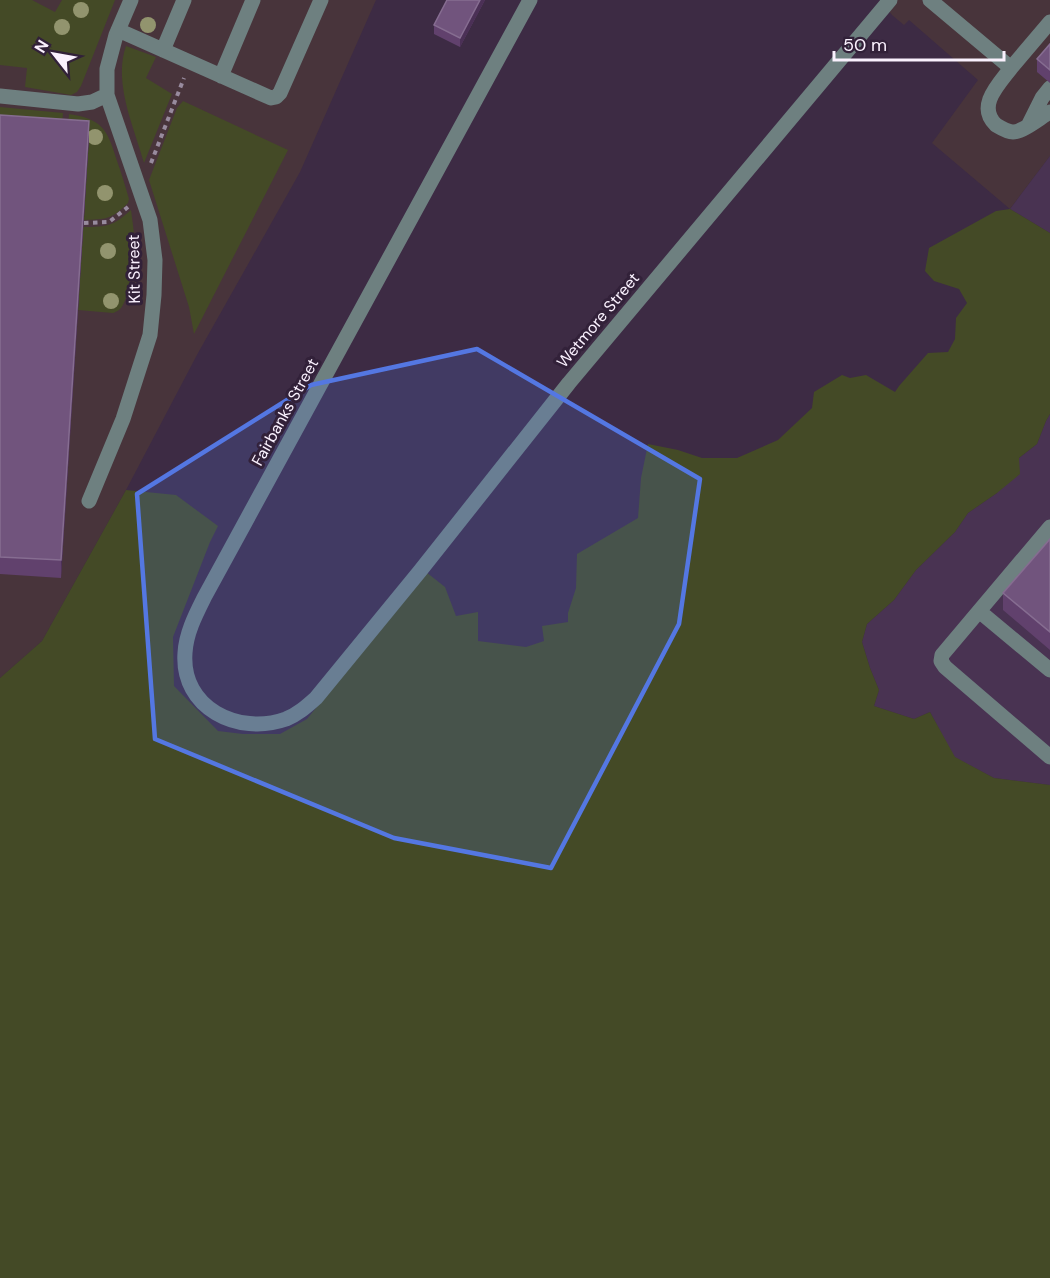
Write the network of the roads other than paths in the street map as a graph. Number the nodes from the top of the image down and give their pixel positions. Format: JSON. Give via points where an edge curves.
{"nodes":[{"id":1,"x":131,"y":0,"type":"edge"},
{"id":2,"x":184,"y":0,"type":"edge"},
{"id":3,"x":253,"y":0,"type":"edge"},
{"id":4,"x":321,"y":0,"type":"edge"},
{"id":5,"x":530,"y":0,"type":"edge"},
{"id":6,"x":890,"y":0,"type":"edge"},
{"id":7,"x":930,"y":0,"type":"edge"},
{"id":8,"x":1050,"y":22,"type":"edge"},
{"id":9,"x":118,"y":30,"type":"junction"},
{"id":10,"x":163,"y":50,"type":"junction"},
{"id":11,"x":1011,"y":68,"type":"junction"},
{"id":12,"x":221,"y":76,"type":"junction"},
{"id":13,"x":1050,"y":88,"type":"edge"},
{"id":14,"x":107,"y":95,"type":"junction"},
{"id":15,"x":0,"y":96,"type":"edge"},
{"id":16,"x":1050,"y":112,"type":"edge"},
{"id":17,"x":1029,"y":124,"type":"junction"},
{"id":18,"x":89,"y":501,"type":"dead end"},
{"id":19,"x":1050,"y":527,"type":"edge"},
{"id":20,"x":979,"y":611,"type":"junction"},
{"id":21,"x":340,"y":668,"type":"joint"},
{"id":22,"x":1050,"y":670,"type":"edge"},
{"id":23,"x":1050,"y":757,"type":"edge"}],
"edges":[{"from":1,"to":9,"type":"street","name":"Kit Street"},
{"from":2,"to":10,"type":"street"},
{"from":3,"to":12,"type":"street"},
{"from":4,"to":12,"type":"street","via":[[276,97]]},
{"from":5,"to":21,"type":"street","name":"Fairbanks Street","via":[[205,596],[185,653],[188,680],[208,708],[222,717],[255,725],[284,720],[301,712]]},
{"from":6,"to":21,"type":"street","name":"Wetmore Street","via":[[569,383]]},
{"from":7,"to":11,"type":"street"},
{"from":8,"to":11,"type":"street"},
{"from":9,"to":10,"type":"street"},
{"from":9,"to":14,"type":"street","name":"Kit Street","via":[[107,69]]},
{"from":10,"to":12,"type":"street"},
{"from":11,"to":17,"type":"street","via":[[987,109],[1005,130],[1014,132]]},
{"from":13,"to":17,"type":"street"},
{"from":14,"to":15,"type":"street","via":[[78,104]]},
{"from":14,"to":18,"type":"street","name":"Kit Street","via":[[150,220],[154,295],[150,335],[123,419]]},
{"from":16,"to":17,"type":"street"},
{"from":19,"to":20,"type":"street"},
{"from":20,"to":22,"type":"street"},
{"from":20,"to":23,"type":"street","via":[[941,661]]}]}
